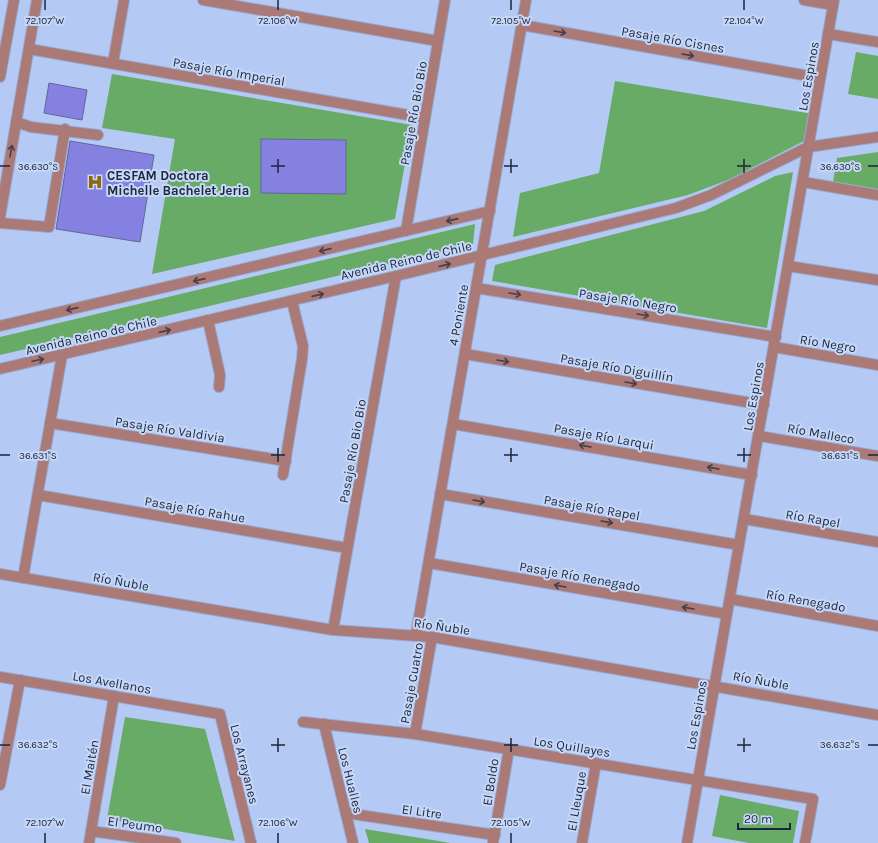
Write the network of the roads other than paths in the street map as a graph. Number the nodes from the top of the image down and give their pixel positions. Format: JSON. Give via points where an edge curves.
{"nodes":[{"id":1,"x":14,"y":0,"type":"edge"},
{"id":2,"x":37,"y":0,"type":"edge"},
{"id":3,"x":124,"y":0,"type":"edge"},
{"id":4,"x":203,"y":0,"type":"edge"},
{"id":5,"x":445,"y":0,"type":"edge"},
{"id":6,"x":526,"y":0,"type":"edge"},
{"id":7,"x":804,"y":0,"type":"edge"},
{"id":8,"x":834,"y":3,"type":"edge"},
{"id":9,"x":522,"y":25,"type":"junction"},
{"id":10,"x":828,"y":34,"type":"junction"},
{"id":11,"x":438,"y":41,"type":"junction"},
{"id":12,"x":878,"y":42,"type":"edge"},
{"id":13,"x":29,"y":49,"type":"junction"},
{"id":14,"x":113,"y":64,"type":"junction"},
{"id":15,"x":0,"y":77,"type":"edge"},
{"id":16,"x":820,"y":78,"type":"junction"},
{"id":17,"x":425,"y":118,"type":"junction"},
{"id":18,"x":16,"y":122,"type":"junction"},
{"id":19,"x":65,"y":129,"type":"junction"},
{"id":20,"x":98,"y":135,"type":"dead end"},
{"id":21,"x":878,"y":137,"type":"edge"},
{"id":22,"x":808,"y":147,"type":"junction"},
{"id":23,"x":802,"y":182,"type":"junction"},
{"id":24,"x":878,"y":195,"type":"edge"},
{"id":25,"x":490,"y":211,"type":"junction"},
{"id":26,"x":0,"y":217,"type":"edge"},
{"id":27,"x":0,"y":223,"type":"edge"},
{"id":28,"x":406,"y":231,"type":"junction"},
{"id":29,"x":482,"y":256,"type":"junction"},
{"id":30,"x":788,"y":266,"type":"junction"},
{"id":31,"x":396,"y":276,"type":"junction"},
{"id":32,"x":878,"y":280,"type":"edge"},
{"id":33,"x":476,"y":288,"type":"junction"},
{"id":34,"x":292,"y":301,"type":"junction"},
{"id":35,"x":208,"y":320,"type":"junction"},
{"id":36,"x":0,"y":326,"type":"edge"},
{"id":37,"x":776,"y":337,"type":"junction"},
{"id":38,"x":774,"y":347,"type":"junction"},
{"id":39,"x":465,"y":354,"type":"junction"},
{"id":40,"x":62,"y":355,"type":"junction"},
{"id":41,"x":878,"y":365,"type":"edge"},
{"id":42,"x":0,"y":369,"type":"edge"},
{"id":43,"x":219,"y":387,"type":"dead end"},
{"id":44,"x":764,"y":406,"type":"junction"},
{"id":45,"x":50,"y":423,"type":"junction"},
{"id":46,"x":453,"y":424,"type":"junction"},
{"id":47,"x":759,"y":436,"type":"junction"},
{"id":48,"x":878,"y":456,"type":"edge"},
{"id":49,"x":286,"y":461,"type":"junction"},
{"id":50,"x":283,"y":475,"type":"dead end"},
{"id":51,"x":752,"y":475,"type":"junction"},
{"id":52,"x":440,"y":494,"type":"junction"},
{"id":53,"x":38,"y":495,"type":"junction"},
{"id":54,"x":744,"y":518,"type":"junction"},
{"id":55,"x":878,"y":542,"type":"edge"},
{"id":56,"x":739,"y":544,"type":"junction"},
{"id":57,"x":348,"y":548,"type":"junction"},
{"id":58,"x":429,"y":563,"type":"junction"},
{"id":59,"x":0,"y":574,"type":"edge"},
{"id":60,"x":23,"y":578,"type":"junction"},
{"id":61,"x":730,"y":599,"type":"junction"},
{"id":62,"x":727,"y":614,"type":"junction"},
{"id":63,"x":878,"y":626,"type":"edge"},
{"id":64,"x":333,"y":630,"type":"junction"},
{"id":65,"x":416,"y":634,"type":"junction"},
{"id":66,"x":432,"y":637,"type":"junction"},
{"id":67,"x":0,"y":677,"type":"edge"},
{"id":68,"x":20,"y":680,"type":"junction"},
{"id":69,"x":714,"y":685,"type":"junction"},
{"id":70,"x":114,"y":696,"type":"junction"},
{"id":71,"x":220,"y":714,"type":"joint"},
{"id":72,"x":878,"y":714,"type":"edge"},
{"id":73,"x":302,"y":722,"type":"dead end"},
{"id":74,"x":324,"y":724,"type":"junction"},
{"id":75,"x":415,"y":734,"type":"junction"},
{"id":76,"x":509,"y":749,"type":"junction"},
{"id":77,"x":596,"y":763,"type":"junction"},
{"id":78,"x":698,"y":780,"type":"junction"},
{"id":79,"x":0,"y":784,"type":"edge"},
{"id":80,"x":346,"y":813,"type":"junction"},
{"id":81,"x":91,"y":831,"type":"junction"},
{"id":82,"x":494,"y":839,"type":"edge"},
{"id":83,"x":89,"y":843,"type":"edge"},
{"id":84,"x":176,"y":843,"type":"edge"},
{"id":85,"x":251,"y":843,"type":"edge"},
{"id":86,"x":354,"y":843,"type":"edge"},
{"id":87,"x":582,"y":843,"type":"edge"},
{"id":88,"x":687,"y":843,"type":"edge"},
{"id":89,"x":805,"y":843,"type":"edge"}],
"edges":[{"from":1,"to":15,"type":"street"},
{"from":2,"to":13,"type":"street"},
{"from":3,"to":14,"type":"street"},
{"from":4,"to":11,"type":"street"},
{"from":5,"to":11,"type":"street","name":"Pasaje Río Bio Bio"},
{"from":6,"to":9,"type":"street","name":"4 Poniente"},
{"from":7,"to":8,"type":"street"},
{"from":8,"to":10,"type":"street","name":"Los Espinos"},
{"from":9,"to":16,"type":"street","name":"Pasaje Río Cisnes","one_way":true},
{"from":9,"to":25,"type":"street","name":"4 Poniente"},
{"from":10,"to":12,"type":"street"},
{"from":10,"to":16,"type":"street","name":"Los Espinos"},
{"from":11,"to":17,"type":"street","name":"Pasaje Río Bio Bio"},
{"from":13,"to":14,"type":"street","name":"Pasaje Río Imperial"},
{"from":13,"to":18,"type":"street"},
{"from":14,"to":17,"type":"street","name":"Pasaje Río Imperial"},
{"from":16,"to":22,"type":"street","name":"Los Espinos"},
{"from":17,"to":28,"type":"street","name":"Pasaje Río Bio Bio"},
{"from":18,"to":19,"type":"street"},
{"from":26,"to":18,"type":"street","one_way":true},
{"from":19,"to":20,"type":"street"},
{"from":19,"to":27,"type":"street","via":[[49,227]]},
{"from":21,"to":22,"type":"street","name":"Avenida Reino de Chile"},
{"from":22,"to":23,"type":"street","name":"Los Espinos"},
{"from":22,"to":29,"type":"street","name":"Avenida Reino de Chile","via":[[693,203]]},
{"from":23,"to":24,"type":"street"},
{"from":23,"to":30,"type":"street","name":"Los Espinos"},
{"from":25,"to":28,"type":"street","one_way":true},
{"from":25,"to":29,"type":"street","name":"4 Poniente"},
{"from":28,"to":36,"type":"street","one_way":true},
{"from":31,"to":29,"type":"street","name":"Avenida Reino de Chile","one_way":true},
{"from":29,"to":33,"type":"street","name":"4 Poniente"},
{"from":30,"to":32,"type":"street"},
{"from":30,"to":37,"type":"street","name":"Los Espinos"},
{"from":34,"to":31,"type":"street","name":"Avenida Reino de Chile","one_way":true},
{"from":31,"to":57,"type":"street","name":"Pasaje Río Bio Bio"},
{"from":33,"to":37,"type":"street","name":"Pasaje Río Negro","one_way":true},
{"from":33,"to":39,"type":"street","name":"4 Poniente"},
{"from":34,"to":35,"type":"street","name":"Avenida Reino de Chile"},
{"from":34,"to":49,"type":"street","via":[[302,353]]},
{"from":40,"to":35,"type":"street","name":"Avenida Reino de Chile","one_way":true},
{"from":35,"to":43,"type":"street","via":[[220,375]]},
{"from":37,"to":38,"type":"street","name":"Los Espinos"},
{"from":38,"to":41,"type":"street","name":"Río Negro"},
{"from":38,"to":44,"type":"street","name":"Los Espinos"},
{"from":39,"to":44,"type":"street","name":"Pasaje Río Diguillín","one_way":true},
{"from":39,"to":46,"type":"street","name":"4 Poniente"},
{"from":42,"to":40,"type":"street","name":"Avenida Reino de Chile","one_way":true},
{"from":40,"to":45,"type":"street"},
{"from":44,"to":47,"type":"street","name":"Los Espinos"},
{"from":45,"to":49,"type":"street","name":"Pasaje Río Valdivia"},
{"from":45,"to":53,"type":"street"},
{"from":51,"to":46,"type":"street","name":"Pasaje Río Larqui","one_way":true},
{"from":46,"to":52,"type":"street","name":"4 Poniente"},
{"from":47,"to":48,"type":"street","name":"Río Malleco"},
{"from":47,"to":51,"type":"street","name":"Los Espinos"},
{"from":49,"to":50,"type":"street"},
{"from":51,"to":54,"type":"street","name":"Los Espinos"},
{"from":52,"to":56,"type":"street","name":"Pasaje Río Rapel","one_way":true},
{"from":52,"to":58,"type":"street","name":"4 Poniente"},
{"from":53,"to":57,"type":"street","name":"Pasaje Río Rahue"},
{"from":53,"to":60,"type":"street"},
{"from":54,"to":55,"type":"street","name":"Río Rapel"},
{"from":54,"to":56,"type":"street","name":"Los Espinos"},
{"from":56,"to":61,"type":"street","name":"Los Espinos"},
{"from":57,"to":64,"type":"street","name":"Pasaje Río Bio Bio"},
{"from":62,"to":58,"type":"street","name":"Pasaje Río Renegado","one_way":true},
{"from":58,"to":65,"type":"street","name":"4 Poniente"},
{"from":59,"to":60,"type":"street","name":"Río Ñuble"},
{"from":60,"to":64,"type":"street","name":"Río Ñuble"},
{"from":61,"to":62,"type":"street","name":"Los Espinos"},
{"from":61,"to":63,"type":"street","name":"Río Renegado"},
{"from":62,"to":69,"type":"street","name":"Los Espinos"},
{"from":64,"to":65,"type":"street","name":"Río Ñuble"},
{"from":65,"to":66,"type":"street","name":"Río Ñuble"},
{"from":66,"to":69,"type":"street","name":"Río Ñuble"},
{"from":66,"to":75,"type":"street","name":"Pasaje Cuatro"},
{"from":67,"to":68,"type":"street","name":"Los Avellanos"},
{"from":68,"to":70,"type":"street","name":"Los Avellanos"},
{"from":68,"to":79,"type":"street"},
{"from":69,"to":72,"type":"street","name":"Río Ñuble"},
{"from":69,"to":78,"type":"street","name":"Los Espinos"},
{"from":70,"to":71,"type":"street","name":"Los Avellanos"},
{"from":70,"to":81,"type":"street","name":"El Maitén"},
{"from":71,"to":85,"type":"street","name":"Los Arrayanes"},
{"from":73,"to":74,"type":"street","name":"Los Quillayes"},
{"from":74,"to":75,"type":"street","name":"Los Quillayes"},
{"from":74,"to":80,"type":"street","name":"Los Hualles"},
{"from":75,"to":76,"type":"street","name":"Los Quillayes"},
{"from":76,"to":77,"type":"street","name":"Los Quillayes"},
{"from":76,"to":82,"type":"street","name":"El Boldo"},
{"from":77,"to":78,"type":"street","name":"Los Quillayes"},
{"from":77,"to":87,"type":"street","name":"El Lleuque"},
{"from":78,"to":88,"type":"street","name":"Los Espinos"},
{"from":78,"to":89,"type":"street","name":"Los Quillayes","via":[[813,799]]},
{"from":80,"to":82,"type":"street","name":"El Litre"},
{"from":80,"to":86,"type":"street","name":"Los Hualles"},
{"from":81,"to":83,"type":"street","name":"El Maitén"},
{"from":81,"to":84,"type":"street","name":"El Peumo"}]}
